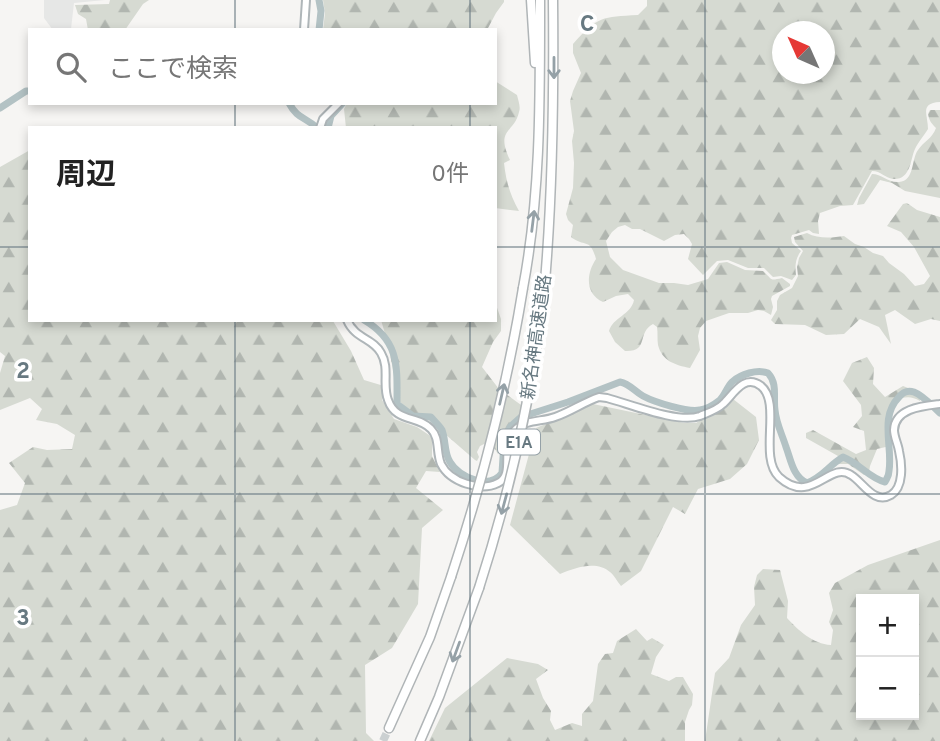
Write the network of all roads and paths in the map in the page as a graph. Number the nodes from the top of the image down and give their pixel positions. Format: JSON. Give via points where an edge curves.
{"nodes":[{"id":1,"x":306,"y":0,"type":"edge"},
{"id":2,"x":540,"y":0,"type":"edge"},
{"id":3,"x":553,"y":0,"type":"edge"},
{"id":4,"x":531,"y":3,"type":"edge"},
{"id":5,"x":304,"y":28,"type":"edge"},
{"id":6,"x":337,"y":105,"type":"edge"},
{"id":7,"x":321,"y":126,"type":"edge"},
{"id":8,"x":536,"y":197,"type":"junction"},
{"id":9,"x":348,"y":322,"type":"edge"},
{"id":10,"x":938,"y":404,"type":"edge"},
{"id":11,"x":389,"y":728,"type":"tunnel mouth"},
{"id":12,"x":420,"y":741,"type":"edge"}],
"edges":[{"from":1,"to":5,"type":"main road"},
{"from":2,"to":8,"type":"highway","name":"新名神高速道路","number":"E1A"},
{"from":3,"to":12,"type":"highway","name":"新名神高速道路","number":"E1A","one_way":true,"bridge":true,"via":[[553,165],[535,363],[505,503],[479,588]]},
{"from":4,"to":8,"type":"highway"},
{"from":6,"to":7,"type":"main road"},
{"from":11,"to":8,"type":"highway","name":"新名神高速道路","number":"E1A","one_way":true,"bridge":true,"via":[[425,648],[468,527],[516,334]]},
{"from":9,"to":10,"type":"main road","via":[[384,358],[390,406],[430,428],[445,470],[473,485],[495,485],[503,480],[506,447],[520,425],[555,417],[599,397],[692,419],[718,407],[738,386],[749,383],[758,384],[768,397],[770,460],[779,476],[805,487],[846,472],[874,495],[886,497],[899,485],[901,474],[894,430],[897,420],[911,410]]}]}
